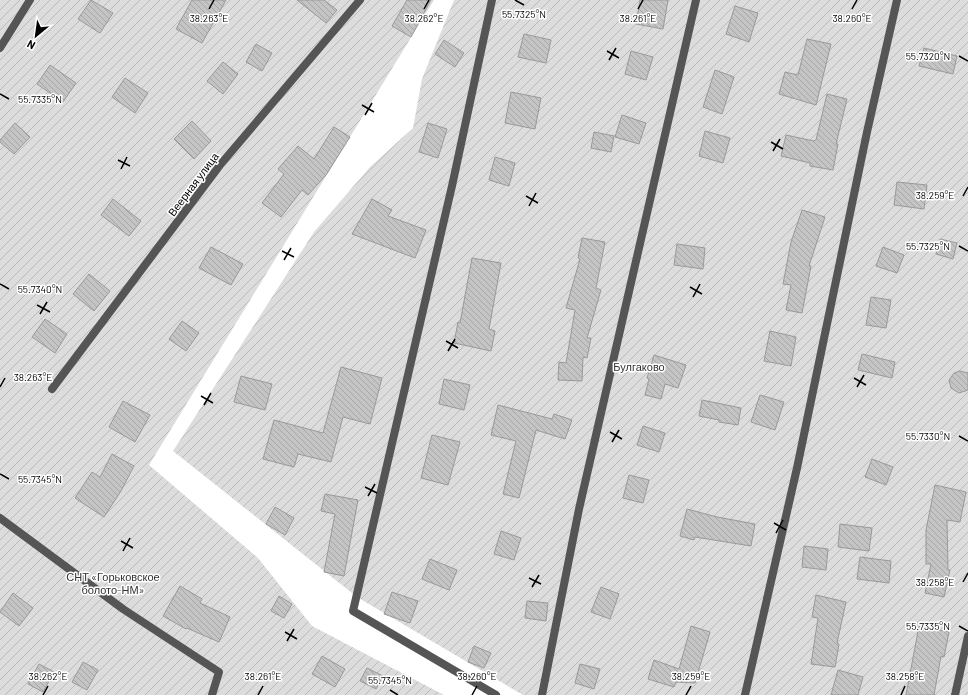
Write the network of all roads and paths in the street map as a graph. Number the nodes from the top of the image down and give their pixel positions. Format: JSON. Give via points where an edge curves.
{"nodes":[{"id":1,"x":30,"y":0,"type":"edge"},
{"id":2,"x":360,"y":0,"type":"edge"},
{"id":3,"x":492,"y":0,"type":"edge"},
{"id":4,"x":696,"y":0,"type":"edge"},
{"id":5,"x":897,"y":0,"type":"edge"},
{"id":6,"x":0,"y":48,"type":"edge"},
{"id":7,"x":52,"y":389,"type":"dead end"},
{"id":8,"x":0,"y":518,"type":"edge"},
{"id":9,"x":968,"y":636,"type":"edge"},
{"id":10,"x":212,"y":695,"type":"edge"},
{"id":11,"x":496,"y":695,"type":"edge"},
{"id":12,"x":542,"y":695,"type":"edge"},
{"id":13,"x":745,"y":695,"type":"edge"},
{"id":14,"x":955,"y":695,"type":"edge"}],
"edges":[{"from":1,"to":6,"type":"street"},
{"from":2,"to":7,"type":"street","name":"Веерная улица","via":[[220,165]]},
{"from":3,"to":11,"type":"street","via":[[452,186],[353,611]]},
{"from":4,"to":12,"type":"street","via":[[579,509]]},
{"from":5,"to":13,"type":"street","via":[[797,468]]},
{"from":8,"to":10,"type":"street","via":[[123,609],[219,672]]},
{"from":9,"to":14,"type":"street"}]}
